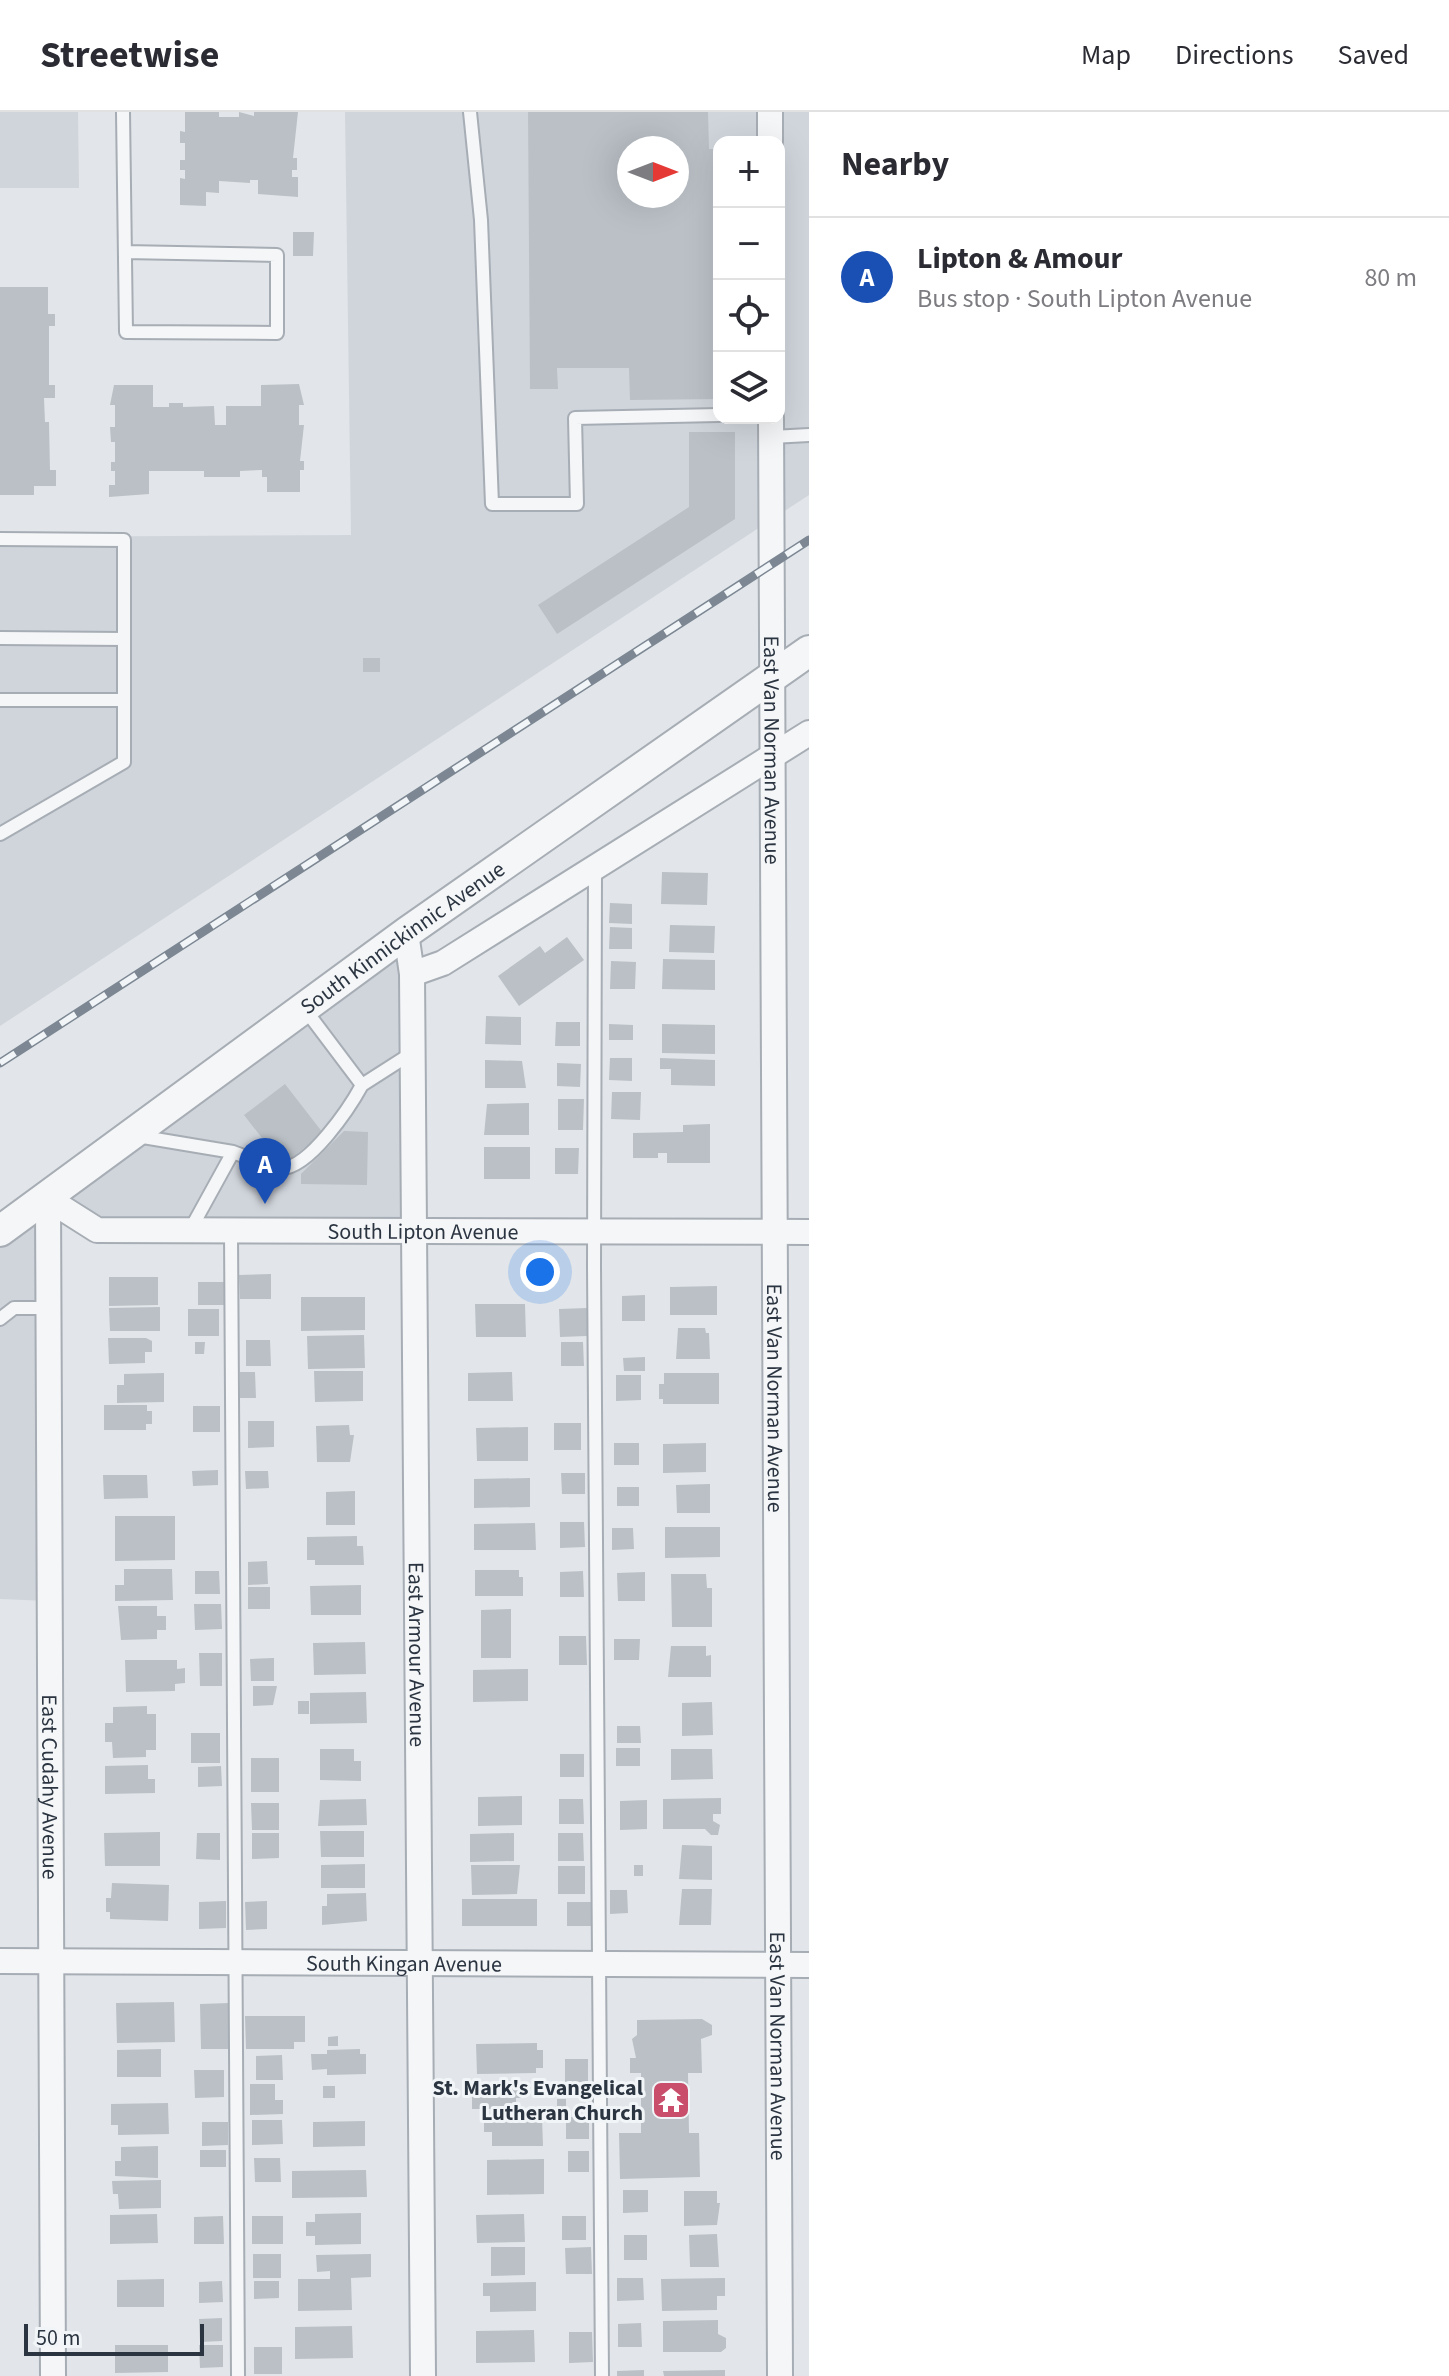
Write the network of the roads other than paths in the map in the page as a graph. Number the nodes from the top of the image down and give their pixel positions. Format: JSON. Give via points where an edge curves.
{"nodes":[{"id":1,"x":123,"y":112,"type":"edge"},
{"id":2,"x":470,"y":112,"type":"edge"},
{"id":3,"x":770,"y":112,"type":"edge"},
{"id":4,"x":770,"y":136,"type":"edge"},
{"id":5,"x":125,"y":252,"type":"junction"},
{"id":6,"x":713,"y":415,"type":"edge"},
{"id":7,"x":771,"y":428,"type":"edge"},
{"id":8,"x":809,"y":435,"type":"edge"},
{"id":9,"x":0,"y":539,"type":"edge"},
{"id":10,"x":0,"y":638,"type":"edge"},
{"id":11,"x":124,"y":639,"type":"junction"},
{"id":12,"x":809,"y":651,"type":"edge"},
{"id":13,"x":772,"y":674,"type":"junction"},
{"id":14,"x":0,"y":700,"type":"edge"},
{"id":15,"x":124,"y":700,"type":"junction"},
{"id":16,"x":809,"y":733,"type":"edge"},
{"id":17,"x":773,"y":757,"type":"junction"},
{"id":18,"x":0,"y":834,"type":"edge"},
{"id":19,"x":595,"y":868,"type":"junction"},
{"id":20,"x":406,"y":933,"type":"junction"},
{"id":21,"x":412,"y":974,"type":"junction"},
{"id":22,"x":304,"y":1008,"type":"junction"},
{"id":23,"x":412,"y":1053,"type":"junction"},
{"id":24,"x":362,"y":1085,"type":"junction"},
{"id":25,"x":133,"y":1135,"type":"junction"},
{"id":26,"x":233,"y":1152,"type":"junction"},
{"id":27,"x":48,"y":1199,"type":"junction"},
{"id":28,"x":0,"y":1231,"type":"edge"},
{"id":29,"x":413,"y":1231,"type":"junction"},
{"id":30,"x":594,"y":1232,"type":"junction"},
{"id":31,"x":775,"y":1232,"type":"junction"},
{"id":32,"x":809,"y":1232,"type":"edge"},
{"id":33,"x":189,"y":1233,"type":"junction"},
{"id":34,"x":231,"y":1233,"type":"junction"},
{"id":35,"x":48,"y":1308,"type":"junction"},
{"id":36,"x":0,"y":1319,"type":"edge"},
{"id":37,"x":0,"y":1961,"type":"edge"},
{"id":38,"x":52,"y":1961,"type":"junction"},
{"id":39,"x":234,"y":1963,"type":"junction"},
{"id":40,"x":420,"y":1965,"type":"junction"},
{"id":41,"x":602,"y":1965,"type":"junction"},
{"id":42,"x":778,"y":1965,"type":"junction"},
{"id":43,"x":809,"y":1965,"type":"edge"},
{"id":44,"x":53,"y":2376,"type":"edge"},
{"id":45,"x":238,"y":2376,"type":"edge"},
{"id":46,"x":423,"y":2376,"type":"edge"},
{"id":47,"x":602,"y":2376,"type":"edge"},
{"id":48,"x":780,"y":2376,"type":"edge"}],
"edges":[{"from":1,"to":5,"type":"lane"},
{"from":2,"to":6,"type":"lane","via":[[481,220],[492,504],[577,504],[575,418]]},
{"from":3,"to":4,"type":"street"},
{"from":5,"to":5,"type":"lane","via":[[277,255],[277,333],[126,332]]},
{"from":7,"to":8,"type":"lane"},
{"from":7,"to":13,"type":"street","name":"East Van Norman Avenue"},
{"from":9,"to":11,"type":"lane","via":[[124,540]]},
{"from":10,"to":11,"type":"lane"},
{"from":11,"to":15,"type":"lane"},
{"from":12,"to":13,"type":"street","name":"South Kinnickinnic Avenue"},
{"from":13,"to":17,"type":"street","name":"East Van Norman Avenue"},
{"from":13,"to":20,"type":"street","name":"South Kinnickinnic Avenue"},
{"from":14,"to":15,"type":"lane"},
{"from":15,"to":18,"type":"lane","via":[[124,762]]},
{"from":16,"to":17,"type":"street","name":"South Kinnickinnic Avenue"},
{"from":17,"to":19,"type":"street","name":"South Kinnickinnic Avenue"},
{"from":17,"to":31,"type":"street","name":"East Van Norman Avenue"},
{"from":19,"to":21,"type":"street","name":"South Kinnickinnic Avenue","via":[[443,963]]},
{"from":19,"to":30,"type":"lane"},
{"from":20,"to":21,"type":"street","name":"East Armour Avenue"},
{"from":20,"to":22,"type":"street","name":"South Kinnickinnic Avenue"},
{"from":21,"to":23,"type":"street","name":"East Armour Avenue"},
{"from":22,"to":24,"type":"lane"},
{"from":22,"to":25,"type":"street","name":"South Kinnickinnic Avenue"},
{"from":23,"to":24,"type":"lane"},
{"from":23,"to":29,"type":"street","name":"East Armour Avenue"},
{"from":24,"to":26,"type":"lane","via":[[342,1120],[294,1165],[280,1168]]},
{"from":25,"to":26,"type":"lane"},
{"from":25,"to":27,"type":"street","name":"South Kinnickinnic Avenue"},
{"from":26,"to":33,"type":"lane"},
{"from":27,"to":28,"type":"street","name":"South Kinnickinnic Avenue"},
{"from":27,"to":33,"type":"street","name":"South Lipton Avenue","via":[[97,1230]]},
{"from":27,"to":35,"type":"street","name":"East Cudahy Avenue"},
{"from":29,"to":30,"type":"street","name":"South Lipton Avenue"},
{"from":29,"to":34,"type":"street","name":"South Lipton Avenue"},
{"from":29,"to":40,"type":"street","name":"East Armour Avenue"},
{"from":30,"to":31,"type":"street","name":"South Lipton Avenue"},
{"from":30,"to":41,"type":"lane"},
{"from":31,"to":32,"type":"street","name":"South Lipton Avenue"},
{"from":31,"to":42,"type":"street","name":"East Van Norman Avenue"},
{"from":33,"to":34,"type":"street","name":"South Lipton Avenue"},
{"from":34,"to":39,"type":"lane"},
{"from":35,"to":36,"type":"lane","via":[[14,1308]]},
{"from":35,"to":38,"type":"street","name":"East Cudahy Avenue"},
{"from":37,"to":38,"type":"street","name":"South Kingan Avenue"},
{"from":38,"to":39,"type":"street","name":"South Kingan Avenue"},
{"from":38,"to":44,"type":"street","name":"East Cudahy Avenue"},
{"from":39,"to":40,"type":"street","name":"South Kingan Avenue"},
{"from":39,"to":45,"type":"lane"},
{"from":40,"to":41,"type":"street","name":"South Kingan Avenue"},
{"from":40,"to":46,"type":"street","name":"East Armour Avenue"},
{"from":41,"to":42,"type":"street","name":"South Kingan Avenue"},
{"from":41,"to":47,"type":"lane"},
{"from":42,"to":43,"type":"street","name":"South Kingan Avenue"},
{"from":42,"to":48,"type":"street","name":"East Van Norman Avenue"}]}
